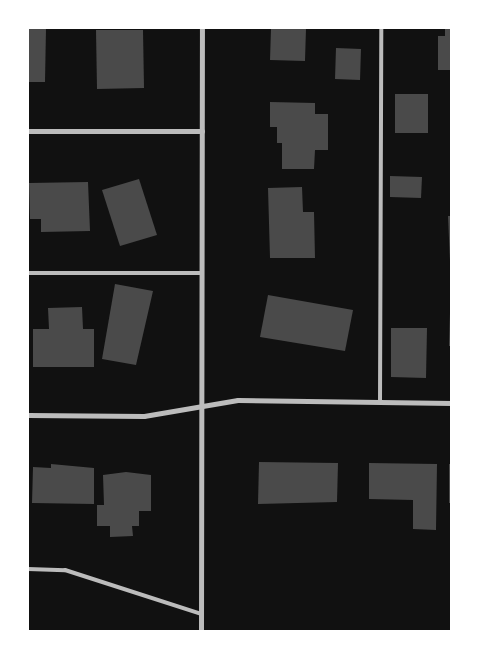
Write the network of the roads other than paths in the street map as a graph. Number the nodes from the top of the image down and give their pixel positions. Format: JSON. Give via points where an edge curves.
{"nodes":[{"id":1,"x":202,"y":28,"type":"edge"},
{"id":2,"x":381,"y":28,"type":"edge"},
{"id":3,"x":28,"y":131,"type":"edge"},
{"id":4,"x":202,"y":131,"type":"junction"},
{"id":5,"x":28,"y":273,"type":"edge"},
{"id":6,"x":202,"y":273,"type":"junction"},
{"id":7,"x":380,"y":402,"type":"junction"},
{"id":8,"x":452,"y":403,"type":"edge"},
{"id":9,"x":202,"y":406,"type":"junction"},
{"id":10,"x":28,"y":415,"type":"edge"},
{"id":11,"x":28,"y":569,"type":"edge"},
{"id":12,"x":201,"y":614,"type":"junction"},
{"id":13,"x":201,"y":632,"type":"edge"}],
"edges":[{"from":1,"to":4,"type":"street"},
{"from":2,"to":7,"type":"lane"},
{"from":3,"to":4,"type":"street"},
{"from":4,"to":6,"type":"street"},
{"from":5,"to":6,"type":"lane"},
{"from":6,"to":9,"type":"street"},
{"from":7,"to":8,"type":"street"},
{"from":7,"to":9,"type":"street","via":[[238,400]]},
{"from":9,"to":10,"type":"street","via":[[144,416]]},
{"from":9,"to":12,"type":"street"},
{"from":11,"to":12,"type":"lane","via":[[65,570]]},
{"from":12,"to":13,"type":"street"}]}
